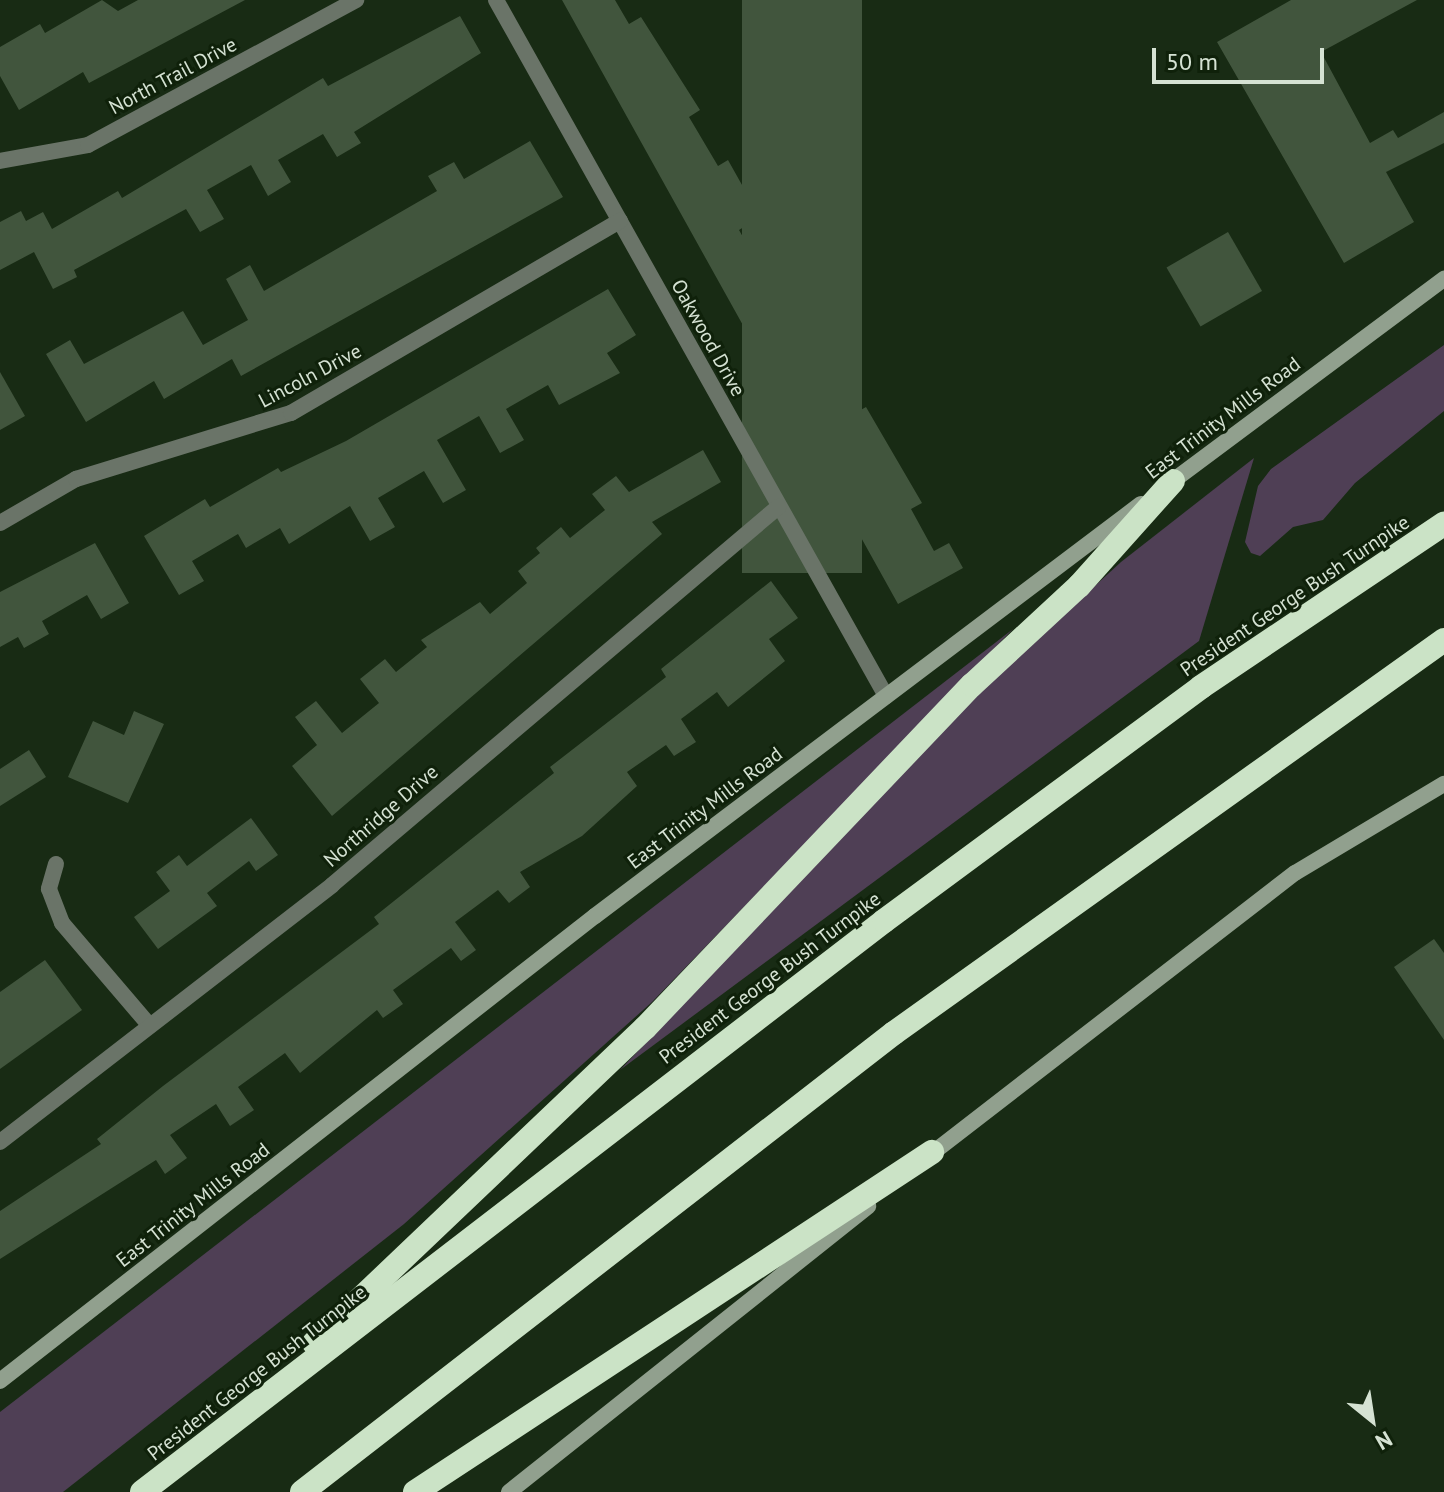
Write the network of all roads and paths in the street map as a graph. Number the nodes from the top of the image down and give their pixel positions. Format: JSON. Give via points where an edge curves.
{"nodes":[{"id":1,"x":356,"y":0,"type":"edge"},
{"id":2,"x":496,"y":0,"type":"edge"},
{"id":3,"x":0,"y":161,"type":"edge"},
{"id":4,"x":620,"y":221,"type":"junction"},
{"id":5,"x":1444,"y":279,"type":"edge"},
{"id":6,"x":1173,"y":481,"type":"junction"},
{"id":7,"x":778,"y":507,"type":"junction"},
{"id":8,"x":0,"y":523,"type":"edge"},
{"id":9,"x":1444,"y":524,"type":"edge"},
{"id":10,"x":1444,"y":640,"type":"edge"},
{"id":11,"x":886,"y":696,"type":"junction"},
{"id":12,"x":1444,"y":784,"type":"edge"},
{"id":13,"x":56,"y":864,"type":"dead end"},
{"id":14,"x":150,"y":1026,"type":"junction"},
{"id":15,"x":0,"y":1142,"type":"edge"},
{"id":16,"x":932,"y":1152,"type":"junction"},
{"id":17,"x":0,"y":1381,"type":"edge"},
{"id":18,"x":248,"y":1410,"type":"junction"},
{"id":19,"x":142,"y":1492,"type":"edge"},
{"id":20,"x":302,"y":1492,"type":"edge"},
{"id":21,"x":415,"y":1492,"type":"edge"},
{"id":22,"x":509,"y":1492,"type":"edge"}],
"edges":[{"from":1,"to":3,"type":"street","name":"North Trail Drive","via":[[88,145]]},
{"from":2,"to":4,"type":"street","name":"Oakwood Drive"},
{"from":4,"to":7,"type":"street","name":"Oakwood Drive"},
{"from":4,"to":8,"type":"street","name":"Lincoln Drive","via":[[291,413],[76,479]]},
{"from":5,"to":6,"type":"main road","name":"East Trinity Mills Road"},
{"from":6,"to":11,"type":"main road","name":"East Trinity Mills Road"},
{"from":6,"to":18,"type":"highway","via":[[1079,586],[972,685],[645,1028],[427,1229]]},
{"from":7,"to":11,"type":"street","name":"Oakwood Drive"},
{"from":7,"to":14,"type":"street","name":"Northridge Drive","via":[[332,885]]},
{"from":9,"to":18,"type":"highway","name":"President George Bush Turnpike","via":[[1201,687],[896,912]]},
{"from":10,"to":20,"type":"highway","via":[[894,1033]]},
{"from":11,"to":17,"type":"main road","name":"East Trinity Mills Road"},
{"from":12,"to":16,"type":"main road","via":[[1295,873]]},
{"from":13,"to":14,"type":"street","via":[[49,889],[62,923]]},
{"from":14,"to":15,"type":"street","name":"Northridge Drive"},
{"from":16,"to":21,"type":"highway"},
{"from":16,"to":22,"type":"main road"},
{"from":18,"to":19,"type":"highway","name":"President George Bush Turnpike"}]}
